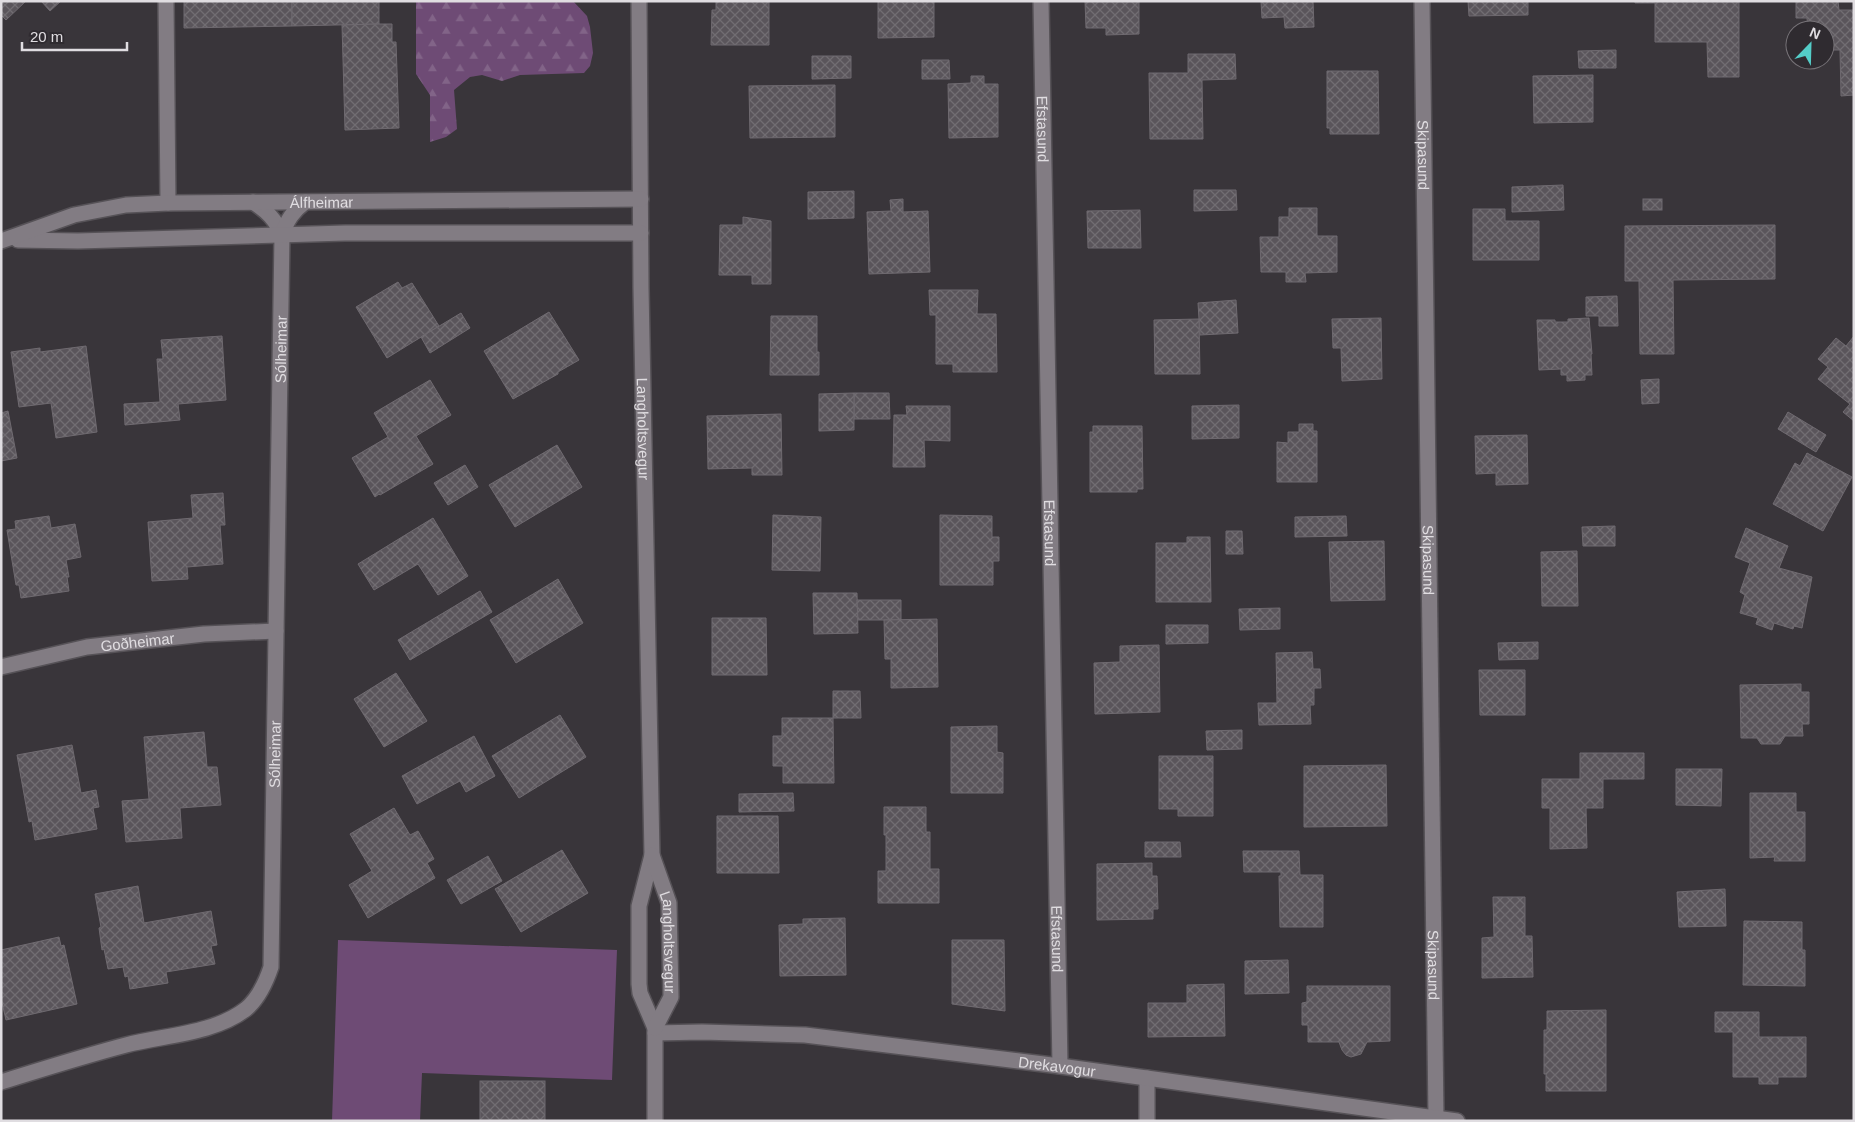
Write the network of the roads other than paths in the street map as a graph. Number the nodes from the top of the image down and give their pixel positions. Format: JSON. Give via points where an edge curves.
{"nodes":[{"id":1,"x":166,"y":1,"type":"edge"},
{"id":2,"x":639,"y":1,"type":"edge"},
{"id":3,"x":1041,"y":1,"type":"edge"},
{"id":4,"x":1422,"y":1,"type":"edge"},
{"id":5,"x":640,"y":199,"type":"junction"},
{"id":6,"x":168,"y":202,"type":"junction"},
{"id":7,"x":253,"y":202,"type":"junction"},
{"id":8,"x":305,"y":202,"type":"junction"},
{"id":9,"x":641,"y":233,"type":"junction"},
{"id":10,"x":282,"y":235,"type":"junction"},
{"id":11,"x":5,"y":241,"type":"edge"},
{"id":12,"x":276,"y":631,"type":"junction"},
{"id":13,"x":1,"y":667,"type":"edge"},
{"id":14,"x":652,"y":855,"type":"junction"},
{"id":15,"x":655,"y":1031,"type":"junction"},
{"id":16,"x":1060,"y":1066,"type":"junction"},
{"id":17,"x":1147,"y":1078,"type":"junction"},
{"id":18,"x":1,"y":1082,"type":"edge"},
{"id":19,"x":1436,"y":1118,"type":"junction"},
{"id":20,"x":655,"y":1121,"type":"edge"},
{"id":21,"x":1147,"y":1121,"type":"edge"},
{"id":22,"x":1456,"y":1121,"type":"edge"}],
"edges":[{"from":1,"to":6,"type":"street"},
{"from":2,"to":5,"type":"street","name":"Langholtsvegur"},
{"from":3,"to":16,"type":"street","name":"Efstasund"},
{"from":4,"to":19,"type":"street","name":"Skipasund"},
{"from":5,"to":8,"type":"street","name":"Álfheimar"},
{"from":5,"to":9,"type":"street","name":"Langholtsvegur"},
{"from":6,"to":7,"type":"street","name":"Álfheimar"},
{"from":6,"to":11,"type":"street","name":"Álfheimar","via":[[126,205],[74,215]]},
{"from":7,"to":8,"type":"street","name":"Álfheimar"},
{"from":7,"to":10,"type":"street","via":[[276,220]]},
{"from":8,"to":10,"type":"street","name":"Sólheimar","via":[[294,210]]},
{"from":9,"to":10,"type":"street","name":"Álfheimar"},
{"from":9,"to":14,"type":"street","name":"Langholtsvegur"},
{"from":10,"to":11,"type":"street","name":"Álfheimar"},
{"from":10,"to":12,"type":"street","name":"Sólheimar"},
{"from":12,"to":13,"type":"street","name":"Goðheimar","via":[[195,635],[87,647]]},
{"from":12,"to":18,"type":"street","name":"Sólheimar","via":[[271,967],[265,984],[247,1009],[197,1031],[128,1044]]},
{"from":14,"to":15,"type":"street","name":"Langholtsvegur","via":[[639,906],[638,984]]},
{"from":14,"to":15,"type":"street","name":"Langholtsvegur","via":[[670,903],[671,997]]},
{"from":15,"to":16,"type":"street","name":"Drekavogur","via":[[805,1035]]},
{"from":15,"to":20,"type":"street","name":"Langholtsvegur"},
{"from":16,"to":17,"type":"street","name":"Drekavogur"},
{"from":17,"to":19,"type":"street","name":"Drekavogur"},
{"from":17,"to":21,"type":"street"},
{"from":19,"to":22,"type":"street","name":"Drekavogur"}]}
